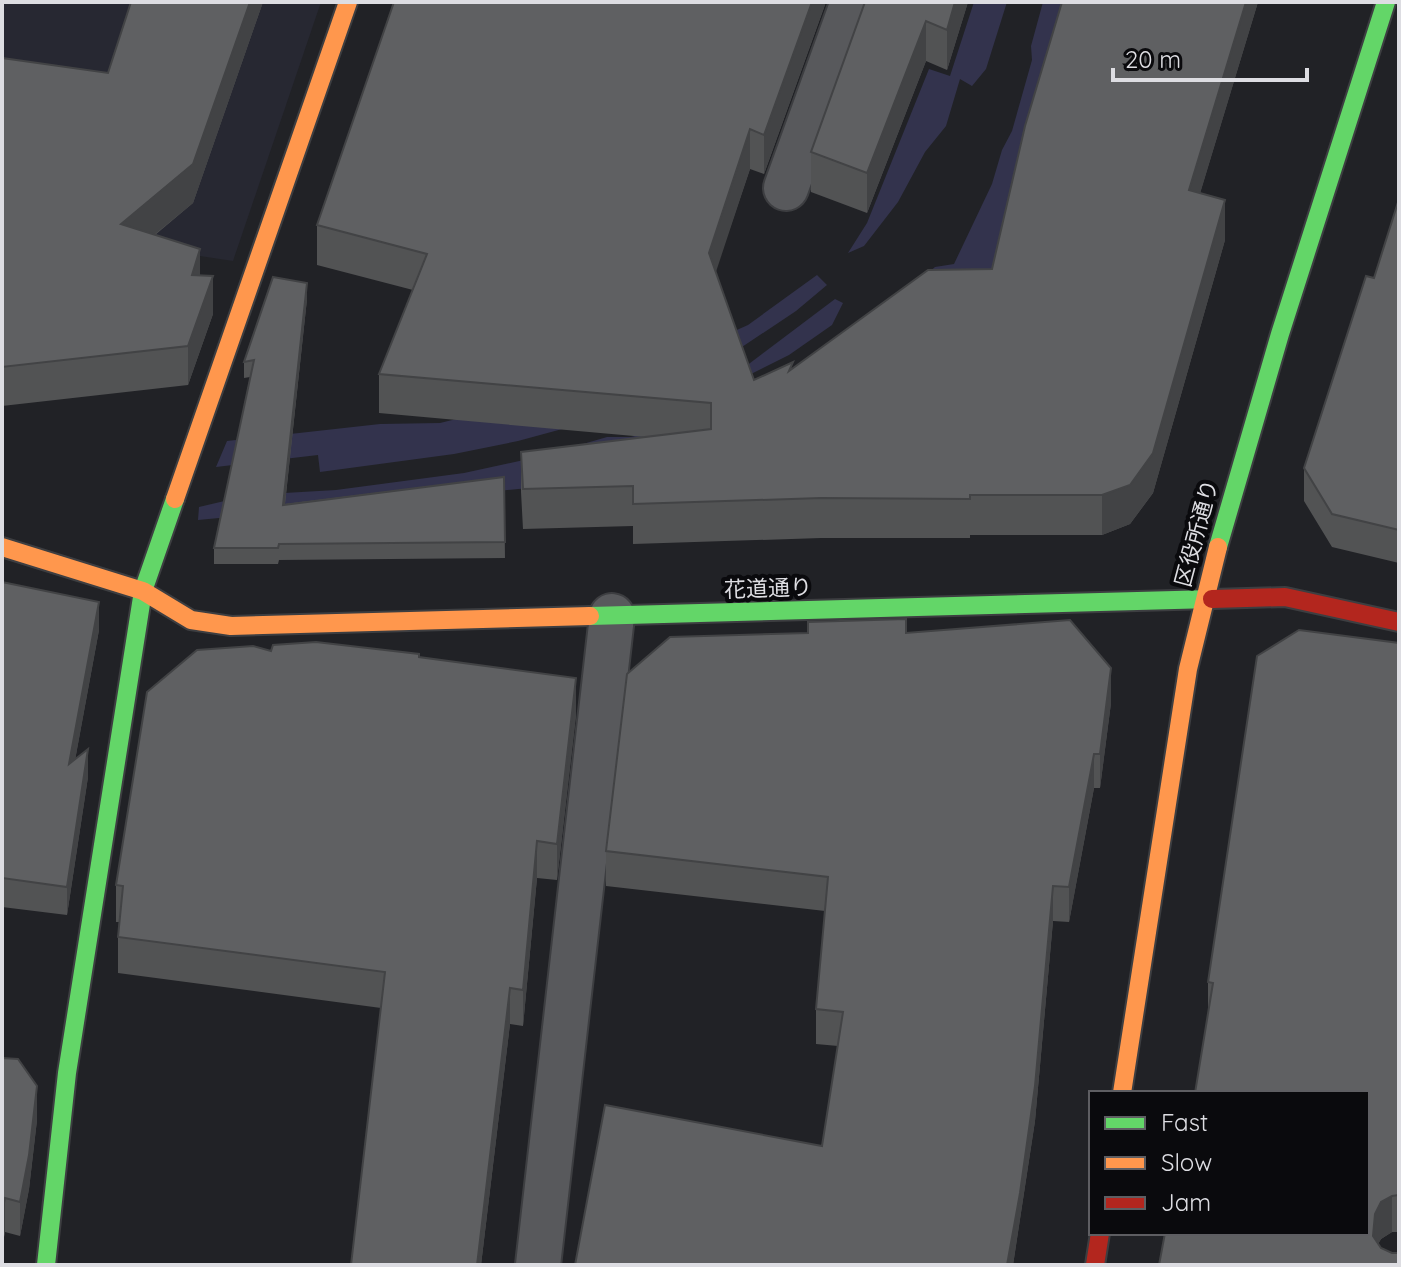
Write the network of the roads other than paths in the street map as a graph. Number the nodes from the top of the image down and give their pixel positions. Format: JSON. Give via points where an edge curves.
{"nodes":[{"id":1,"x":348,"y":2,"type":"edge"},
{"id":2,"x":853,"y":2,"type":"edge"},
{"id":3,"x":1386,"y":2,"type":"edge"},
{"id":4,"x":786,"y":188,"type":"dead end"},
{"id":5,"x":2,"y":547,"type":"edge"},
{"id":6,"x":143,"y":591,"type":"junction"},
{"id":7,"x":1204,"y":599,"type":"junction"},
{"id":8,"x":612,"y":616,"type":"junction"},
{"id":9,"x":1399,"y":622,"type":"edge"},
{"id":10,"x":1122,"y":1091,"type":"edge"},
{"id":11,"x":1100,"y":1235,"type":"edge"},
{"id":12,"x":46,"y":1265,"type":"edge"},
{"id":13,"x":538,"y":1265,"type":"edge"},
{"id":14,"x":1095,"y":1265,"type":"edge"}],
"edges":[{"from":1,"to":6,"type":"street"},
{"from":2,"to":4,"type":"street"},
{"from":3,"to":7,"type":"street","name":"区役所通り","via":[[1236,478]]},
{"from":5,"to":6,"type":"street","name":"花道通り"},
{"from":6,"to":8,"type":"street","name":"花道通り","via":[[191,620],[231,626]]},
{"from":6,"to":12,"type":"street","via":[[67,1073]]},
{"from":7,"to":8,"type":"street","name":"花道通り"},
{"from":7,"to":9,"type":"street","name":"花道通り","via":[[1285,597]]},
{"from":7,"to":10,"type":"street","name":"区役所通り","via":[[1185,684]]},
{"from":8,"to":13,"type":"street"},
{"from":11,"to":14,"type":"street"}]}
